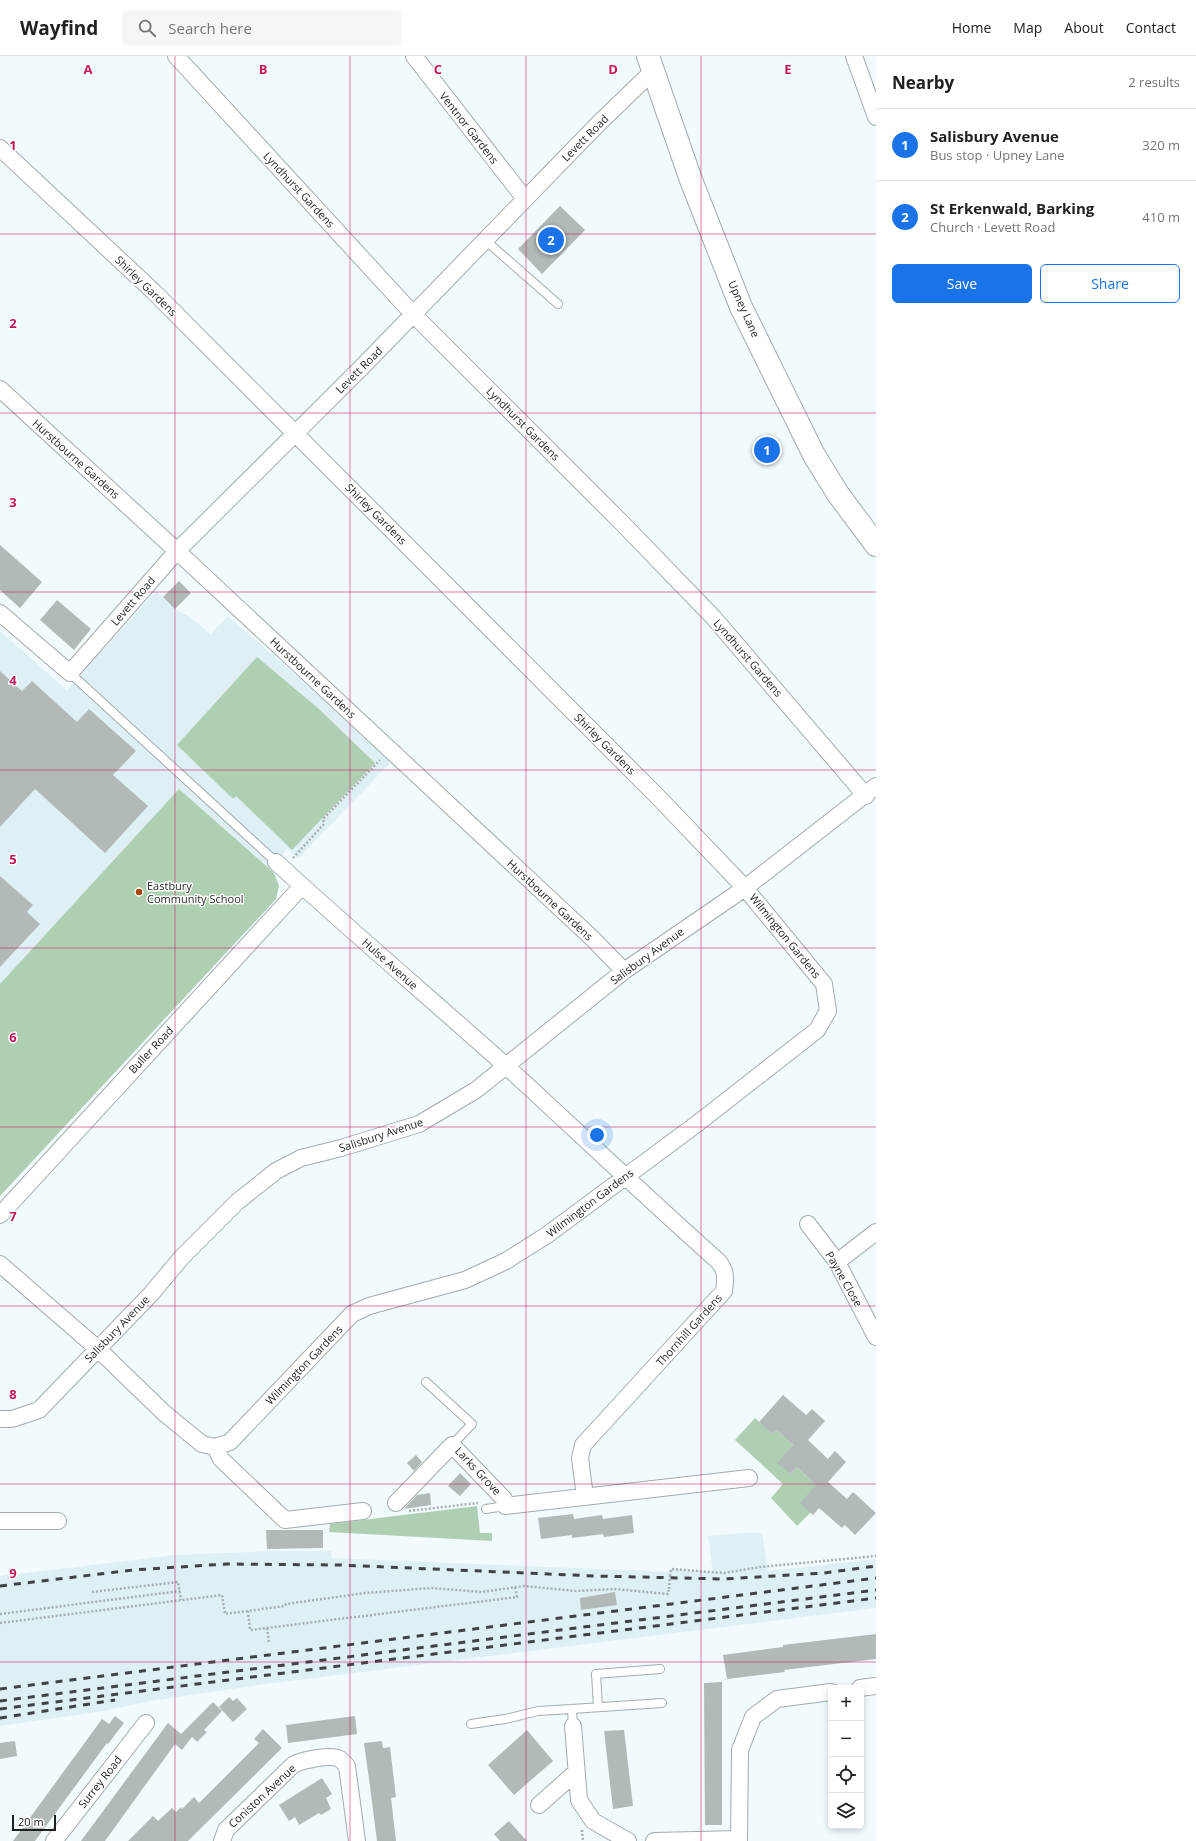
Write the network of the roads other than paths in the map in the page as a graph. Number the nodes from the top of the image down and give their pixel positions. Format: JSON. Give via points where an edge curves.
{"nodes":[{"id":1,"x":176,"y":56,"type":"edge"},
{"id":2,"x":414,"y":56,"type":"edge"},
{"id":3,"x":854,"y":56,"type":"edge"},
{"id":4,"x":650,"y":64,"type":"edge"},
{"id":5,"x":876,"y":117,"type":"edge"},
{"id":6,"x":0,"y":148,"type":"edge"},
{"id":7,"x":525,"y":199,"type":"junction"},
{"id":8,"x":486,"y":240,"type":"junction"},
{"id":9,"x":558,"y":304,"type":"dead end"},
{"id":10,"x":413,"y":314,"type":"junction"},
{"id":11,"x":0,"y":389,"type":"edge"},
{"id":12,"x":295,"y":434,"type":"junction"},
{"id":13,"x":876,"y":545,"type":"edge"},
{"id":14,"x":177,"y":551,"type":"junction"},
{"id":15,"x":0,"y":613,"type":"edge"},
{"id":16,"x":70,"y":673,"type":"junction"},
{"id":17,"x":871,"y":791,"type":"edge"},
{"id":18,"x":280,"y":865,"type":"joint"},
{"id":19,"x":302,"y":886,"type":"junction"},
{"id":20,"x":745,"y":888,"type":"junction"},
{"id":21,"x":624,"y":971,"type":"junction"},
{"id":22,"x":505,"y":1066,"type":"junction"},
{"id":23,"x":626,"y":1176,"type":"junction"},
{"id":24,"x":0,"y":1215,"type":"edge"},
{"id":25,"x":808,"y":1224,"type":"dead end"},
{"id":26,"x":876,"y":1232,"type":"edge"},
{"id":27,"x":837,"y":1262,"type":"junction"},
{"id":28,"x":0,"y":1264,"type":"edge"},
{"id":29,"x":876,"y":1337,"type":"edge"},
{"id":30,"x":98,"y":1349,"type":"junction"},
{"id":31,"x":426,"y":1382,"type":"dead end"},
{"id":32,"x":0,"y":1419,"type":"edge"},
{"id":33,"x":452,"y":1445,"type":"junction"},
{"id":34,"x":215,"y":1447,"type":"junction"},
{"id":35,"x":749,"y":1478,"type":"dead end"},
{"id":36,"x":585,"y":1497,"type":"junction"},
{"id":37,"x":396,"y":1503,"type":"dead end"},
{"id":38,"x":505,"y":1506,"type":"junction"},
{"id":39,"x":486,"y":1509,"type":"dead end"},
{"id":40,"x":363,"y":1511,"type":"dead end"},
{"id":41,"x":0,"y":1521,"type":"edge"},
{"id":42,"x":58,"y":1521,"type":"dead end"},
{"id":43,"x":660,"y":1669,"type":"dead end"},
{"id":44,"x":876,"y":1686,"type":"edge"},
{"id":45,"x":864,"y":1688,"type":"edge"},
{"id":46,"x":828,"y":1692,"type":"edge"},
{"id":47,"x":662,"y":1703,"type":"dead end"},
{"id":48,"x":598,"y":1707,"type":"junction"},
{"id":49,"x":572,"y":1709,"type":"junction"},
{"id":50,"x":146,"y":1723,"type":"dead end"},
{"id":51,"x":471,"y":1724,"type":"dead end"},
{"id":52,"x":573,"y":1726,"type":"joint"},
{"id":53,"x":576,"y":1772,"type":"junction"},
{"id":54,"x":539,"y":1805,"type":"dead end"},
{"id":55,"x":739,"y":1840,"type":"edge"},
{"id":56,"x":54,"y":1841,"type":"edge"},
{"id":57,"x":222,"y":1841,"type":"edge"},
{"id":58,"x":357,"y":1841,"type":"edge"},
{"id":59,"x":628,"y":1841,"type":"edge"},
{"id":60,"x":654,"y":1841,"type":"edge"}],
"edges":[{"from":1,"to":10,"type":"street","name":"Lyndhurst Gardens"},
{"from":2,"to":7,"type":"street","name":"Ventnor Gardens"},
{"from":3,"to":5,"type":"street"},
{"from":4,"to":7,"type":"street","name":"Levett Road"},
{"from":4,"to":13,"type":"street","name":"Upney Lane","via":[[690,180],[741,308],[814,455],[838,494]]},
{"from":6,"to":12,"type":"street","name":"Shirley Gardens","via":[[154,292]]},
{"from":7,"to":8,"type":"street","name":"Levett Road"},
{"from":8,"to":9,"type":"lane"},
{"from":8,"to":10,"type":"street","name":"Levett Road"},
{"from":10,"to":12,"type":"street","name":"Levett Road"},
{"from":10,"to":17,"type":"street","name":"Lyndhurst Gardens","via":[[623,524]]},
{"from":11,"to":14,"type":"street","name":"Hurstbourne Gardens"},
{"from":12,"to":14,"type":"street","name":"Levett Road"},
{"from":12,"to":20,"type":"street","name":"Shirley Gardens","via":[[660,799]]},
{"from":14,"to":16,"type":"street","name":"Levett Road"},
{"from":14,"to":21,"type":"street","name":"Hurstbourne Gardens"},
{"from":15,"to":16,"type":"street"},
{"from":16,"to":18,"type":"lane"},
{"from":17,"to":20,"type":"street","name":"Salisbury Avenue"},
{"from":18,"to":19,"type":"street","name":"Hulse Avenue"},
{"from":19,"to":22,"type":"street","name":"Hulse Avenue"},
{"from":19,"to":24,"type":"street","name":"Buller Road"},
{"from":20,"to":21,"type":"street","name":"Salisbury Avenue"},
{"from":20,"to":23,"type":"street","name":"Wilmington Gardens","via":[[824,984],[828,1011],[817,1030]]},
{"from":21,"to":22,"type":"street","name":"Salisbury Avenue"},
{"from":22,"to":23,"type":"street","name":"Thornhill Gardens"},
{"from":22,"to":30,"type":"street","name":"Salisbury Avenue","via":[[476,1090],[419,1124],[301,1158],[276,1172],[238,1202],[182,1257]]},
{"from":23,"to":34,"type":"street","name":"Wilmington Gardens","via":[[506,1262],[465,1280],[369,1306],[352,1314],[230,1442]]},
{"from":23,"to":36,"type":"street","name":"Thornhill Gardens","via":[[719,1262],[725,1269],[726,1281],[724,1291],[584,1445],[580,1458]]},
{"from":25,"to":27,"type":"street","name":"Payne Close"},
{"from":26,"to":27,"type":"street"},
{"from":27,"to":29,"type":"street","name":"Payne Close"},
{"from":28,"to":30,"type":"street"},
{"from":30,"to":32,"type":"street","name":"Salisbury Avenue","via":[[39,1410],[12,1419]]},
{"from":30,"to":34,"type":"street","via":[[163,1412],[202,1444]]},
{"from":31,"to":33,"type":"lane","via":[[472,1424]]},
{"from":33,"to":37,"type":"street","name":"Larks Grove"},
{"from":33,"to":38,"type":"street","name":"Larks Grove","via":[[504,1499]]},
{"from":34,"to":40,"type":"street","via":[[221,1459],[285,1520]]},
{"from":35,"to":36,"type":"street"},
{"from":36,"to":38,"type":"street"},
{"from":38,"to":39,"type":"lane"},
{"from":41,"to":42,"type":"street"},
{"from":43,"to":48,"type":"lane","via":[[596,1674]]},
{"from":44,"to":45,"type":"street"},
{"from":46,"to":55,"type":"street","via":[[777,1699],[754,1717],[740,1750]]},
{"from":47,"to":48,"type":"lane"},
{"from":48,"to":49,"type":"lane"},
{"from":49,"to":51,"type":"lane","via":[[538,1711],[505,1720]]},
{"from":49,"to":52,"type":"lane"},
{"from":50,"to":56,"type":"street","name":"Surrey Road"},
{"from":52,"to":53,"type":"street"},
{"from":53,"to":54,"type":"street"},
{"from":53,"to":59,"type":"street","via":[[579,1800],[593,1821]]},
{"from":55,"to":60,"type":"street"},
{"from":57,"to":58,"type":"street","name":"Coniston Avenue","via":[[226,1830],[293,1765],[330,1757],[339,1759],[347,1766]]}]}
